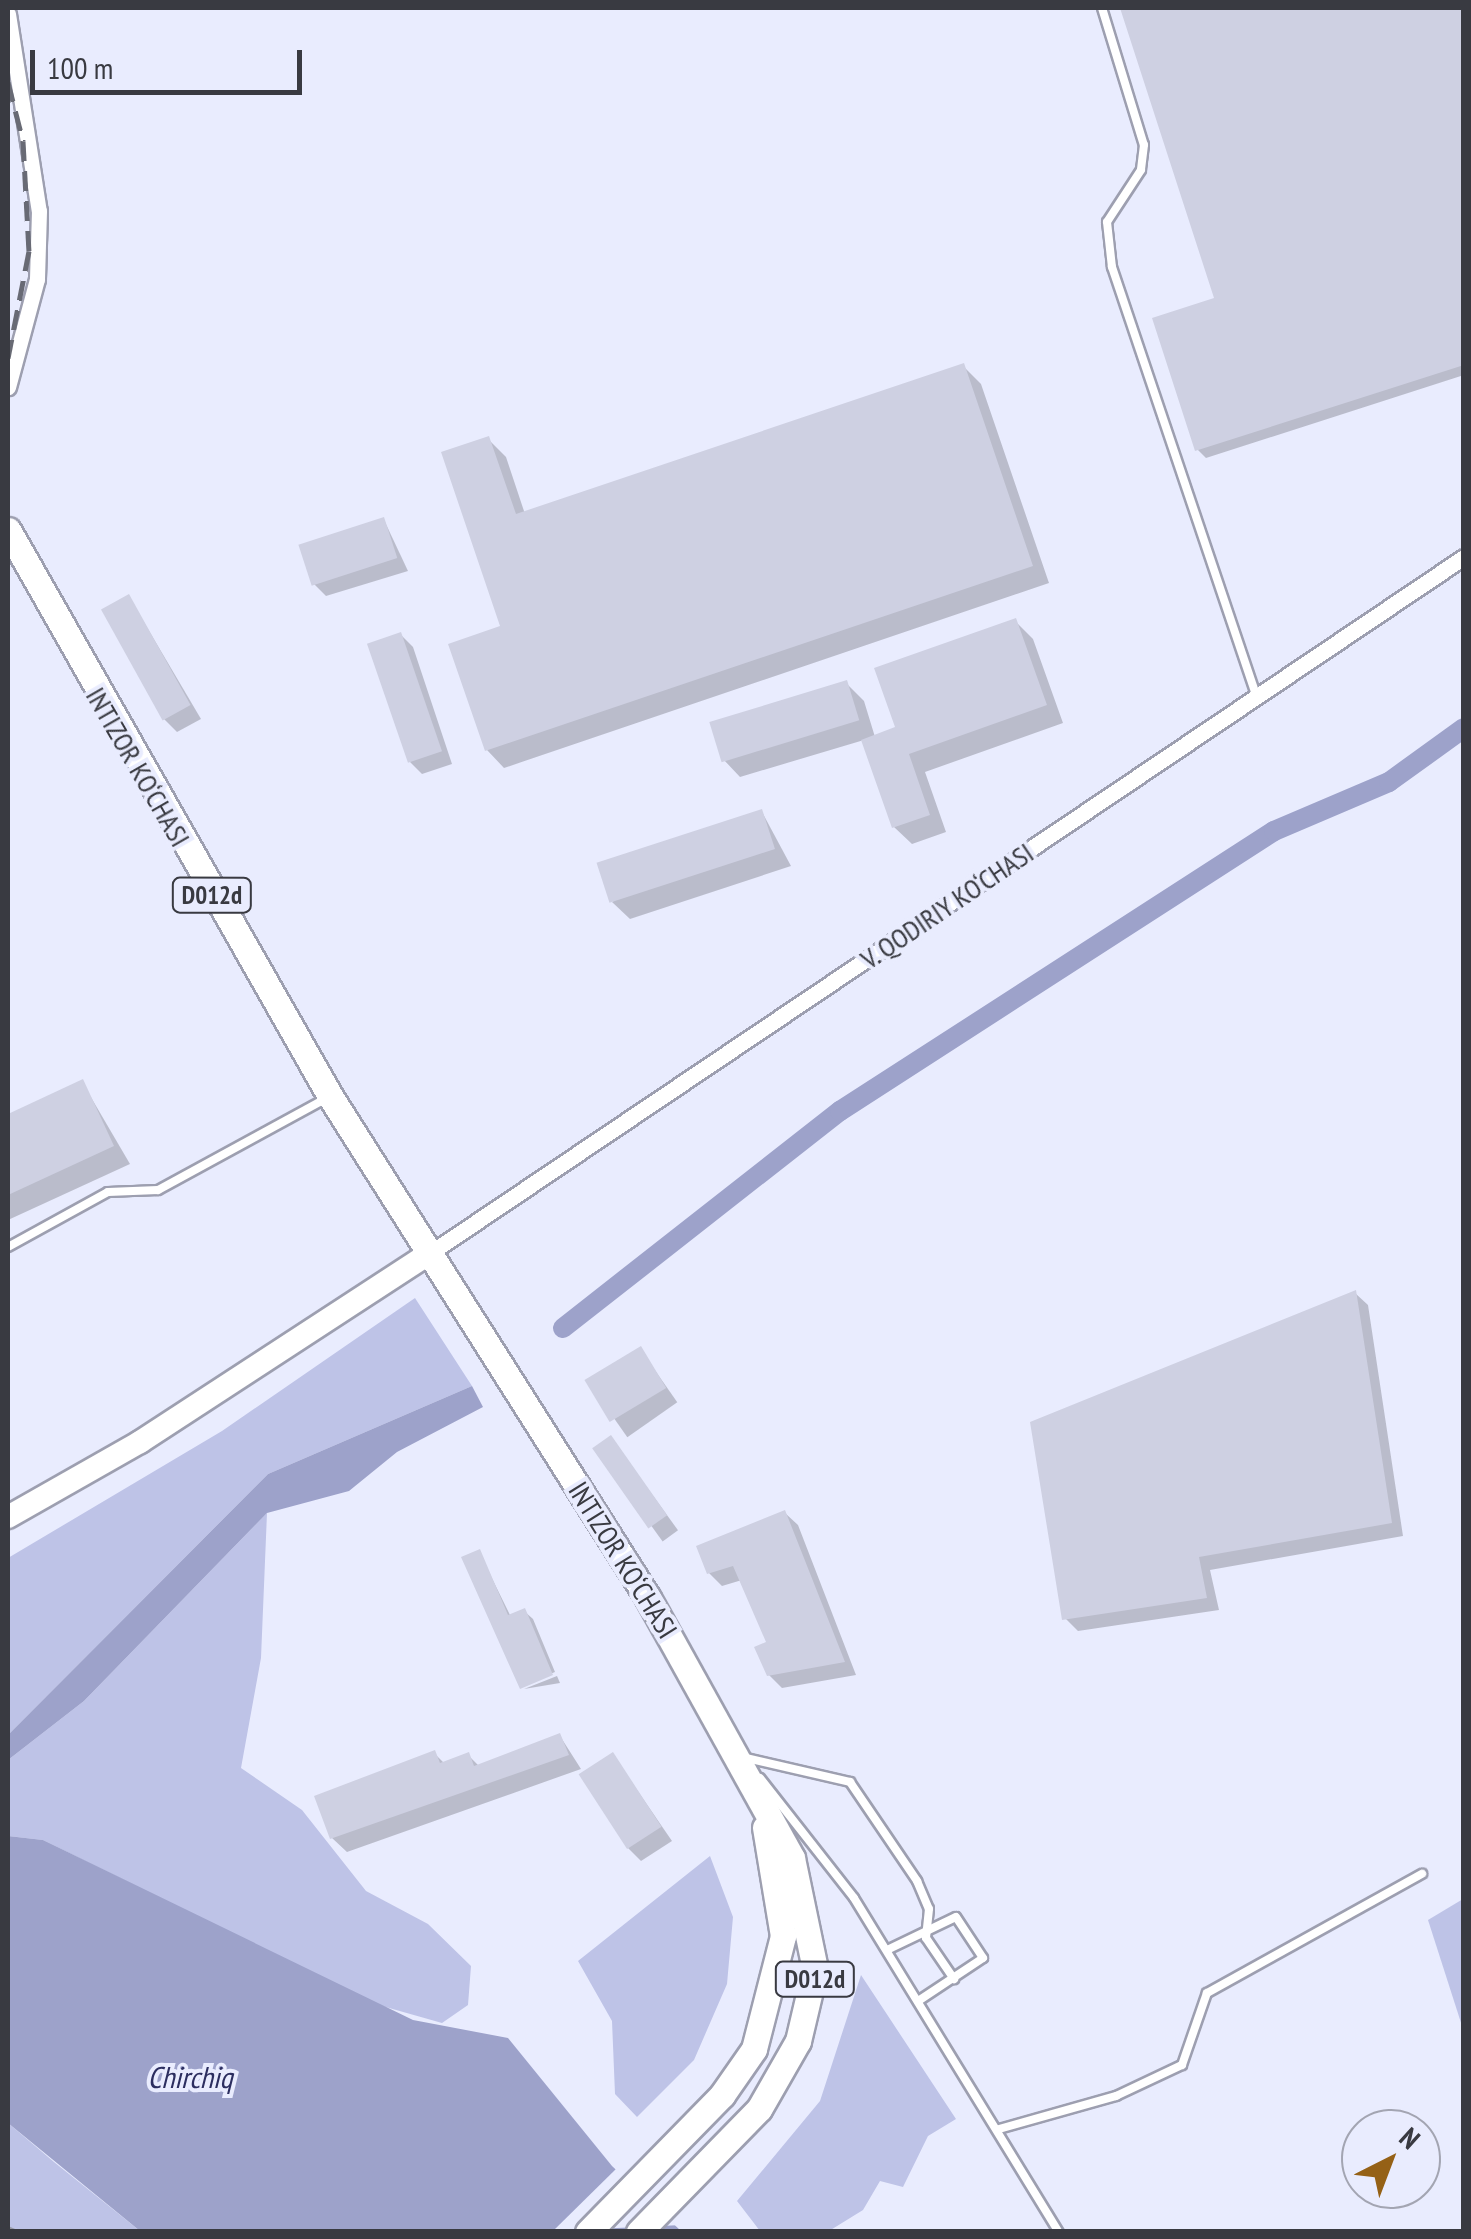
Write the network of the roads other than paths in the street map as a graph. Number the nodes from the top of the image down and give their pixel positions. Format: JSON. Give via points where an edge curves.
{"nodes":[{"id":1,"x":1102,"y":8,"type":"edge"},
{"id":2,"x":8,"y":14,"type":"edge"},
{"id":3,"x":8,"y":387,"type":"edge"},
{"id":4,"x":8,"y":530,"type":"edge"},
{"id":5,"x":1464,"y":557,"type":"edge"},
{"id":6,"x":1255,"y":694,"type":"junction"},
{"id":7,"x":330,"y":1096,"type":"junction"},
{"id":8,"x":8,"y":1246,"type":"edge"},
{"id":9,"x":430,"y":1253,"type":"junction"},
{"id":10,"x":8,"y":1517,"type":"edge"},
{"id":11,"x":740,"y":1756,"type":"junction"},
{"id":12,"x":1422,"y":1874,"type":"dead end"},
{"id":13,"x":926,"y":1938,"type":"junction"},
{"id":14,"x":886,"y":1950,"type":"junction"},
{"id":15,"x":954,"y":1979,"type":"junction"},
{"id":16,"x":918,"y":2001,"type":"junction"},
{"id":17,"x":999,"y":2129,"type":"junction"},
{"id":18,"x":588,"y":2232,"type":"edge"},
{"id":19,"x":639,"y":2232,"type":"edge"},
{"id":20,"x":1059,"y":2232,"type":"edge"}],
"edges":[{"from":1,"to":6,"type":"lane","via":[[1144,145],[1140,170],[1107,222],[1112,267]]},
{"from":2,"to":3,"type":"street","via":[[39,211],[37,279]]},
{"from":4,"to":7,"type":"main road","name":"INTIZOR KO‘CHASI","number":"D012d"},
{"from":5,"to":6,"type":"street","name":"V. QODIRIY KO‘CHASI"},
{"from":6,"to":9,"type":"street","name":"V. QODIRIY KO‘CHASI"},
{"from":7,"to":8,"type":"lane","via":[[158,1190],[108,1192]]},
{"from":7,"to":9,"type":"main road","name":"INTIZOR KO‘CHASI","number":"D012d"},
{"from":9,"to":10,"type":"street","via":[[140,1442]]},
{"from":9,"to":11,"type":"main road","name":"INTIZOR KO‘CHASI","number":"D012d"},
{"from":11,"to":13,"type":"lane","via":[[850,1782],[917,1881],[929,1909]]},
{"from":11,"to":14,"type":"lane","name":"INTIZOR KO‘CHASI","via":[[803,1826]]},
{"from":11,"to":18,"type":"main road","number":"D012d","via":[[780,1890],[778,1976],[744,2066]]},
{"from":11,"to":19,"type":"main road","number":"D012d","via":[[800,1880],[814,1986],[771,2093]]},
{"from":12,"to":17,"type":"lane","via":[[1207,1993],[1182,2064],[1116,2096]]},
{"from":13,"to":14,"type":"lane"},
{"from":13,"to":15,"type":"lane"},
{"from":13,"to":15,"type":"lane","via":[[956,1917],[982,1958]]},
{"from":14,"to":16,"type":"lane","name":"INTIZOR KO‘CHASI"},
{"from":15,"to":16,"type":"lane"},
{"from":16,"to":17,"type":"lane","name":"INTIZOR KO‘CHASI"},
{"from":17,"to":20,"type":"lane","name":"INTIZOR KO‘CHASI"}]}
